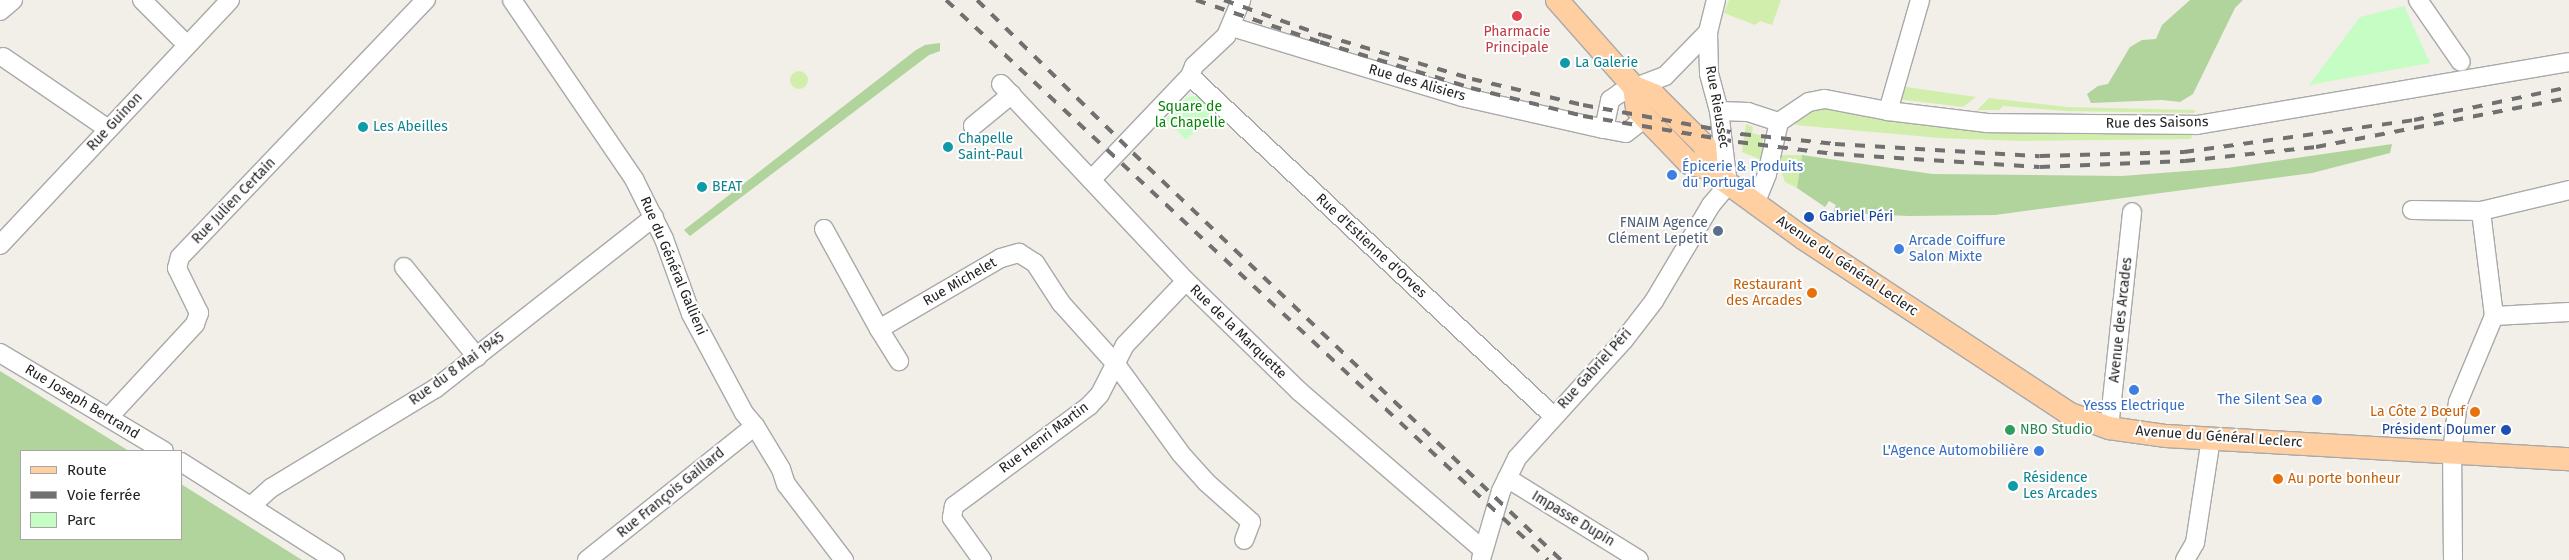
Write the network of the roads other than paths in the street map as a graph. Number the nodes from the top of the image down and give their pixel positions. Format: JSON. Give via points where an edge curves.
{"nodes":[{"id":1,"x":13,"y":0,"type":"edge"},
{"id":2,"x":142,"y":0,"type":"edge"},
{"id":3,"x":230,"y":0,"type":"edge"},
{"id":4,"x":426,"y":0,"type":"edge"},
{"id":5,"x":512,"y":0,"type":"edge"},
{"id":6,"x":1242,"y":0,"type":"edge"},
{"id":7,"x":1557,"y":0,"type":"edge"},
{"id":8,"x":1716,"y":0,"type":"edge"},
{"id":9,"x":1920,"y":0,"type":"edge"},
{"id":10,"x":2418,"y":0,"type":"edge"},
{"id":11,"x":0,"y":11,"type":"edge"},
{"id":12,"x":1232,"y":27,"type":"junction"},
{"id":13,"x":1708,"y":32,"type":"junction"},
{"id":14,"x":187,"y":45,"type":"junction"},
{"id":15,"x":3,"y":57,"type":"dead end"},
{"id":16,"x":2461,"y":62,"type":"dead end"},
{"id":17,"x":2569,"y":62,"type":"edge"},
{"id":18,"x":1190,"y":76,"type":"junction"},
{"id":19,"x":1634,"y":87,"type":"junction"},
{"id":20,"x":1719,"y":111,"type":"junction"},
{"id":21,"x":1888,"y":111,"type":"junction"},
{"id":22,"x":1644,"y":118,"type":"junction"},
{"id":23,"x":1779,"y":122,"type":"junction"},
{"id":24,"x":973,"y":126,"type":"dead end"},
{"id":25,"x":108,"y":129,"type":"junction"},
{"id":26,"x":1604,"y":129,"type":"junction"},
{"id":27,"x":1707,"y":168,"type":"junction"},
{"id":28,"x":1091,"y":180,"type":"junction"},
{"id":29,"x":1728,"y":185,"type":"junction"},
{"id":30,"x":2569,"y":190,"type":"edge"},
{"id":31,"x":1755,"y":204,"type":"junction"},
{"id":32,"x":2412,"y":210,"type":"dead end"},
{"id":33,"x":2481,"y":211,"type":"junction"},
{"id":34,"x":2132,"y":212,"type":"dead end"},
{"id":35,"x":654,"y":217,"type":"junction"},
{"id":36,"x":824,"y":228,"type":"dead end"},
{"id":37,"x":0,"y":245,"type":"edge"},
{"id":38,"x":404,"y":267,"type":"dead end"},
{"id":39,"x":1186,"y":282,"type":"junction"},
{"id":40,"x":2569,"y":312,"type":"edge"},
{"id":41,"x":2494,"y":316,"type":"junction"},
{"id":42,"x":879,"y":329,"type":"junction"},
{"id":43,"x":0,"y":353,"type":"edge"},
{"id":44,"x":477,"y":357,"type":"junction"},
{"id":45,"x":899,"y":361,"type":"dead end"},
{"id":46,"x":1115,"y":363,"type":"junction"},
{"id":47,"x":1552,"y":415,"type":"junction"},
{"id":48,"x":109,"y":417,"type":"junction"},
{"id":49,"x":756,"y":426,"type":"junction"},
{"id":50,"x":2109,"y":428,"type":"junction"},
{"id":51,"x":2211,"y":438,"type":"junction"},
{"id":52,"x":162,"y":450,"type":"edge"},
{"id":53,"x":2452,"y":452,"type":"junction"},
{"id":54,"x":2569,"y":459,"type":"edge"},
{"id":55,"x":182,"y":463,"type":"edge"},
{"id":56,"x":1507,"y":478,"type":"junction"},
{"id":57,"x":251,"y":506,"type":"junction"},
{"id":58,"x":1244,"y":540,"type":"dead end"},
{"id":59,"x":1482,"y":555,"type":"edge"},
{"id":60,"x":335,"y":560,"type":"edge"},
{"id":61,"x":586,"y":560,"type":"edge"},
{"id":62,"x":844,"y":560,"type":"edge"},
{"id":63,"x":982,"y":560,"type":"edge"},
{"id":64,"x":1639,"y":560,"type":"edge"},
{"id":65,"x":2185,"y":560,"type":"edge"},
{"id":66,"x":2453,"y":560,"type":"edge"}],
"edges":[{"from":1,"to":11,"type":"street"},
{"from":2,"to":14,"type":"street"},
{"from":3,"to":14,"type":"street","name":"Rue Guinon"},
{"from":4,"to":48,"type":"street","name":"Rue Julien Certain","via":[[180,257],[177,268],[199,313],[195,324]]},
{"from":5,"to":35,"type":"street","name":"Rue du Général Gallieni","via":[[612,145]]},
{"from":6,"to":12,"type":"street"},
{"from":7,"to":19,"type":"main road"},
{"from":8,"to":13,"type":"street","name":"Rue Rieussec"},
{"from":9,"to":21,"type":"street"},
{"from":10,"to":16,"type":"street"},
{"from":12,"to":18,"type":"street","via":[[1194,66]]},
{"from":12,"to":26,"type":"street","name":"Rue des Alisiers","via":[[1421,86]]},
{"from":13,"to":19,"type":"street","via":[[1665,76]]},
{"from":13,"to":20,"type":"street","name":"Rue Rieussec","via":[[1710,73]]},
{"from":14,"to":25,"type":"street","name":"Rue Guinon"},
{"from":15,"to":25,"type":"street"},
{"from":17,"to":21,"type":"street","name":"Rue des Saisons","via":[[2197,124],[1987,123]]},
{"from":18,"to":28,"type":"street"},
{"from":18,"to":47,"type":"street","name":"Rue d'Estienne d'Orves"},
{"from":19,"to":22,"type":"main road","name":"Avenue du Général Leclerc","via":[[1637,109]]},
{"from":19,"to":26,"type":"street","via":[[1610,100]]},
{"from":19,"to":27,"type":"main road","via":[[1654,95],[1705,146]]},
{"from":20,"to":23,"type":"street","via":[[1748,112]]},
{"from":20,"to":29,"type":"street","name":"Rue Rieussec"},
{"from":21,"to":23,"type":"street","name":"Rue des Saisons","via":[[1825,99],[1809,102]]},
{"from":22,"to":26,"type":"street","name":"Rue des Alisiers","via":[[1626,133]]},
{"from":22,"to":27,"type":"main road","name":"Avenue du Général Leclerc","via":[[1689,163]]},
{"from":23,"to":31,"type":"street","via":[[1767,174]]},
{"from":24,"to":28,"type":"street","name":"Rue de la Marquette","via":[[1006,89]]},
{"from":25,"to":37,"type":"street","name":"Rue Guinon"},
{"from":27,"to":29,"type":"main road","name":"Avenue du Général Leclerc"},
{"from":28,"to":39,"type":"street","name":"Rue de la Marquette"},
{"from":29,"to":31,"type":"main road","name":"Avenue du Général Leclerc"},
{"from":29,"to":47,"type":"street","name":"Rue Gabriel Péri","via":[[1711,206],[1654,301],[1624,340]]},
{"from":30,"to":33,"type":"street"},
{"from":31,"to":50,"type":"main road","name":"Avenue du Général Leclerc","via":[[2068,413]]},
{"from":32,"to":33,"type":"street"},
{"from":33,"to":41,"type":"street"},
{"from":34,"to":50,"type":"street","name":"Avenue des Arcades"},
{"from":35,"to":44,"type":"street","name":"Rue du 8 Mai 1945"},
{"from":35,"to":49,"type":"street","name":"Rue du Général Gallieni","via":[[691,314],[744,413]]},
{"from":36,"to":42,"type":"street"},
{"from":38,"to":44,"type":"street"},
{"from":39,"to":46,"type":"street","name":"Rue Henri Martin","via":[[1138,329]]},
{"from":39,"to":59,"type":"street","name":"Rue de la Marquette","via":[[1307,399]]},
{"from":40,"to":41,"type":"street"},
{"from":41,"to":53,"type":"street","via":[[2458,402]]},
{"from":42,"to":45,"type":"street"},
{"from":42,"to":46,"type":"street","name":"Rue Michelet","via":[[1002,258],[1019,253],[1035,263],[1061,303]]},
{"from":43,"to":48,"type":"street","name":"Rue Joseph Bertrand"},
{"from":44,"to":57,"type":"street","name":"Rue du 8 Mai 1945","via":[[436,388],[271,488]]},
{"from":46,"to":58,"type":"street","via":[[1181,454],[1206,482],[1251,522]]},
{"from":46,"to":63,"type":"street","name":"Rue Henri Martin","via":[[1100,394],[1089,406],[954,506],[952,518]]},
{"from":47,"to":56,"type":"street","name":"Rue Gabriel Péri","via":[[1521,452]]},
{"from":48,"to":52,"type":"street","name":"Rue Joseph Bertrand"},
{"from":49,"to":61,"type":"street","name":"Rue François Gaillard"},
{"from":49,"to":62,"type":"street","name":"Rue du Général Gallieni","via":[[786,484]]},
{"from":50,"to":51,"type":"main road","name":"Avenue du Général Leclerc"},
{"from":51,"to":53,"type":"main road","name":"Avenue du Général Leclerc"},
{"from":51,"to":65,"type":"street","via":[[2195,543]]},
{"from":53,"to":54,"type":"main road","name":"Avenue du Général Leclerc"},
{"from":53,"to":66,"type":"street"},
{"from":55,"to":57,"type":"street"},
{"from":56,"to":59,"type":"street","name":"Rue Gabriel Péri"},
{"from":56,"to":64,"type":"street","name":"Impasse Dupin"},
{"from":57,"to":60,"type":"street"}]}
